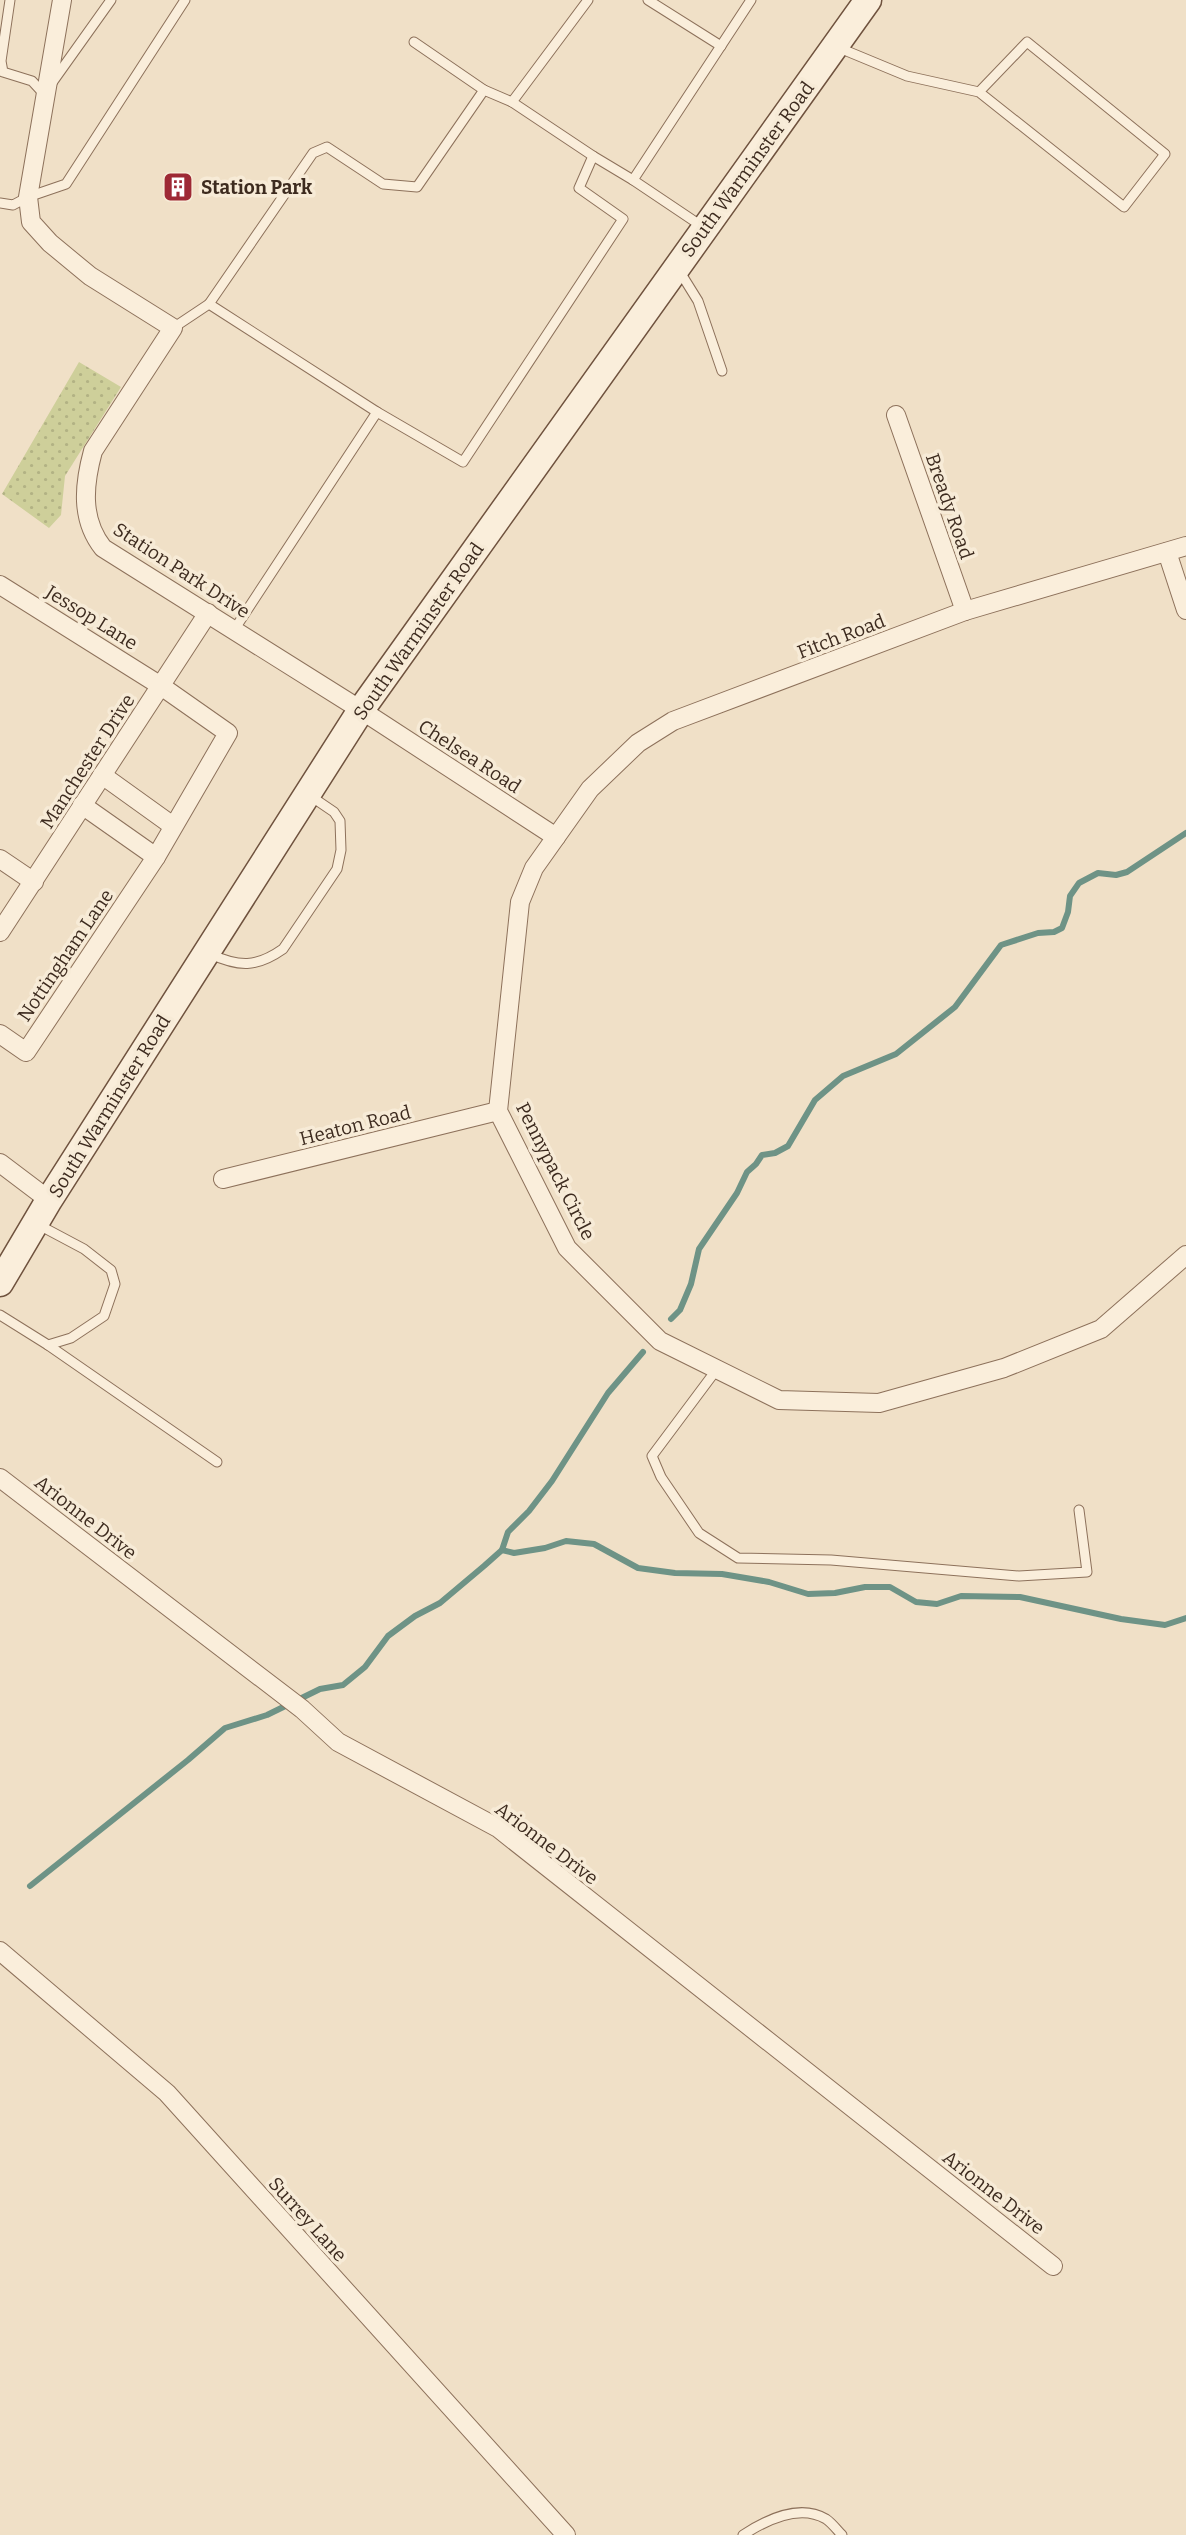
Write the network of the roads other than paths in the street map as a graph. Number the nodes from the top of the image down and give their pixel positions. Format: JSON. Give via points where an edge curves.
{"nodes":[{"id":1,"x":10,"y":0,"type":"edge"},
{"id":2,"x":62,"y":0,"type":"edge"},
{"id":3,"x":111,"y":0,"type":"edge"},
{"id":4,"x":185,"y":0,"type":"edge"},
{"id":5,"x":588,"y":0,"type":"edge"},
{"id":6,"x":648,"y":0,"type":"edge"},
{"id":7,"x":751,"y":0,"type":"edge"},
{"id":8,"x":868,"y":0,"type":"edge"},
{"id":9,"x":414,"y":43,"type":"dead end"},
{"id":10,"x":720,"y":46,"type":"junction"},
{"id":11,"x":835,"y":47,"type":"junction"},
{"id":12,"x":484,"y":90,"type":"junction"},
{"id":13,"x":979,"y":92,"type":"junction"},
{"id":14,"x":44,"y":94,"type":"junction"},
{"id":15,"x":512,"y":102,"type":"junction"},
{"id":16,"x":593,"y":156,"type":"junction"},
{"id":17,"x":634,"y":180,"type":"junction"},
{"id":18,"x":28,"y":197,"type":"junction"},
{"id":19,"x":0,"y":203,"type":"edge"},
{"id":20,"x":705,"y":228,"type":"junction"},
{"id":21,"x":677,"y":268,"type":"junction"},
{"id":22,"x":209,"y":304,"type":"junction"},
{"id":23,"x":173,"y":328,"type":"junction"},
{"id":24,"x":722,"y":371,"type":"dead end"},
{"id":25,"x":377,"y":412,"type":"junction"},
{"id":26,"x":896,"y":415,"type":"dead end"},
{"id":27,"x":1186,"y":546,"type":"edge"},
{"id":28,"x":1167,"y":552,"type":"junction"},
{"id":29,"x":0,"y":585,"type":"edge"},
{"id":30,"x":1186,"y":610,"type":"edge"},
{"id":31,"x":965,"y":611,"type":"junction"},
{"id":32,"x":208,"y":613,"type":"junction"},
{"id":33,"x":234,"y":630,"type":"junction"},
{"id":34,"x":161,"y":686,"type":"junction"},
{"id":35,"x":361,"y":710,"type":"junction"},
{"id":36,"x":102,"y":775,"type":"junction"},
{"id":37,"x":307,"y":794,"type":"junction"},
{"id":38,"x":82,"y":805,"type":"junction"},
{"id":39,"x":173,"y":826,"type":"junction"},
{"id":40,"x":556,"y":837,"type":"junction"},
{"id":41,"x":156,"y":857,"type":"junction"},
{"id":42,"x":0,"y":859,"type":"edge"},
{"id":43,"x":34,"y":881,"type":"junction"},
{"id":44,"x":0,"y":932,"type":"edge"},
{"id":45,"x":206,"y":953,"type":"junction"},
{"id":46,"x":0,"y":1034,"type":"edge"},
{"id":47,"x":498,"y":1111,"type":"junction"},
{"id":48,"x":0,"y":1163,"type":"edge"},
{"id":49,"x":223,"y":1180,"type":"dead end"},
{"id":50,"x":49,"y":1200,"type":"junction"},
{"id":51,"x":35,"y":1224,"type":"junction"},
{"id":52,"x":1185,"y":1259,"type":"edge"},
{"id":53,"x":0,"y":1283,"type":"edge"},
{"id":54,"x":0,"y":1315,"type":"edge"},
{"id":55,"x":48,"y":1345,"type":"junction"},
{"id":56,"x":717,"y":1369,"type":"junction"},
{"id":57,"x":217,"y":1462,"type":"dead end"},
{"id":58,"x":0,"y":1478,"type":"edge"},
{"id":59,"x":1079,"y":1510,"type":"dead end"},
{"id":60,"x":0,"y":1951,"type":"edge"},
{"id":61,"x":1053,"y":2266,"type":"dead end"},
{"id":62,"x":566,"y":2535,"type":"edge"},
{"id":63,"x":743,"y":2535,"type":"edge"},
{"id":64,"x":842,"y":2535,"type":"edge"}],
"edges":[{"from":1,"to":14,"type":"lane","via":[[3,72],[32,81]]},
{"from":2,"to":14,"type":"street"},
{"from":3,"to":14,"type":"lane"},
{"from":4,"to":18,"type":"lane","via":[[66,184]]},
{"from":5,"to":15,"type":"lane"},
{"from":6,"to":10,"type":"lane"},
{"from":7,"to":10,"type":"lane"},
{"from":8,"to":11,"type":"street","name":"South Warminster Road"},
{"from":9,"to":12,"type":"lane"},
{"from":10,"to":17,"type":"lane"},
{"from":11,"to":13,"type":"lane","via":[[907,76]]},
{"from":11,"to":20,"type":"street","name":"South Warminster Road"},
{"from":12,"to":15,"type":"lane"},
{"from":12,"to":22,"type":"lane","via":[[417,187],[383,184],[327,147],[313,153]]},
{"from":13,"to":13,"type":"lane","via":[[1027,42],[1165,155],[1124,207]]},
{"from":14,"to":18,"type":"street"},
{"from":15,"to":16,"type":"lane"},
{"from":16,"to":17,"type":"lane"},
{"from":16,"to":25,"type":"lane","via":[[579,188],[623,219],[463,462]]},
{"from":17,"to":20,"type":"lane"},
{"from":18,"to":19,"type":"lane","via":[[13,205]]},
{"from":18,"to":23,"type":"street","via":[[31,222],[50,243],[90,276]]},
{"from":20,"to":21,"type":"street","name":"South Warminster Road"},
{"from":21,"to":24,"type":"lane","via":[[698,301]]},
{"from":21,"to":35,"type":"street","name":"South Warminster Road"},
{"from":22,"to":23,"type":"lane"},
{"from":22,"to":25,"type":"lane"},
{"from":23,"to":32,"type":"street","name":"Station Park Drive","via":[[93,451],[88,471],[88,520],[103,548]]},
{"from":25,"to":33,"type":"lane"},
{"from":26,"to":31,"type":"street","name":"Bready Road"},
{"from":27,"to":28,"type":"street","name":"Fitch Road"},
{"from":28,"to":30,"type":"street"},
{"from":28,"to":31,"type":"street","name":"Fitch Road"},
{"from":29,"to":34,"type":"street","name":"Jessop Lane"},
{"from":31,"to":40,"type":"street","name":"Fitch Road","via":[[673,721],[638,743],[590,789]]},
{"from":32,"to":33,"type":"street","name":"Station Park Drive"},
{"from":32,"to":34,"type":"street","name":"Manchester Drive"},
{"from":33,"to":35,"type":"street","name":"Station Park Drive"},
{"from":34,"to":36,"type":"street","name":"Manchester Drive"},
{"from":34,"to":39,"type":"street","name":"Jessop Lane","via":[[228,733]]},
{"from":35,"to":37,"type":"street","name":"South Warminster Road"},
{"from":35,"to":40,"type":"street","name":"Chelsea Road"},
{"from":36,"to":38,"type":"street","name":"Manchester Drive"},
{"from":36,"to":39,"type":"street"},
{"from":37,"to":45,"type":"street","name":"South Warminster Road"},
{"from":37,"to":45,"type":"lane","via":[[340,821],[337,869],[284,949],[272,958],[231,964]]},
{"from":38,"to":41,"type":"street"},
{"from":38,"to":43,"type":"street","name":"Manchester Drive"},
{"from":39,"to":41,"type":"street"},
{"from":40,"to":47,"type":"street","name":"Pennypack Circle","via":[[534,868],[520,901]]},
{"from":41,"to":46,"type":"street","name":"Nottingham Lane","via":[[26,1052]]},
{"from":42,"to":43,"type":"street"},
{"from":43,"to":44,"type":"street","name":"Manchester Drive"},
{"from":45,"to":50,"type":"street","name":"South Warminster Road"},
{"from":47,"to":49,"type":"street","name":"Heaton Road"},
{"from":47,"to":56,"type":"street","name":"Pennypack Circle","via":[[567,1248],[660,1341]]},
{"from":48,"to":50,"type":"street"},
{"from":50,"to":51,"type":"street","name":"South Warminster Road"},
{"from":51,"to":53,"type":"street","name":"South Warminster Road","via":[[12,1253]]},
{"from":51,"to":55,"type":"lane","via":[[84,1249],[111,1270],[115,1284],[104,1316],[71,1338]]},
{"from":52,"to":56,"type":"street","name":"Pennypack Circle","via":[[1101,1329],[1004,1368],[879,1403],[779,1399]]},
{"from":54,"to":55,"type":"lane"},
{"from":55,"to":57,"type":"lane"},
{"from":56,"to":59,"type":"lane","via":[[652,1455],[661,1477],[699,1533],[738,1558],[831,1560],[1019,1576],[1087,1572]]},
{"from":58,"to":61,"type":"street","name":"Arionne Drive","via":[[302,1709],[338,1742],[498,1828]]},
{"from":60,"to":62,"type":"street","name":"Surrey Lane","via":[[167,2093]]},
{"from":63,"to":64,"type":"lane","via":[[763,2522],[794,2513],[827,2519]]}]}
